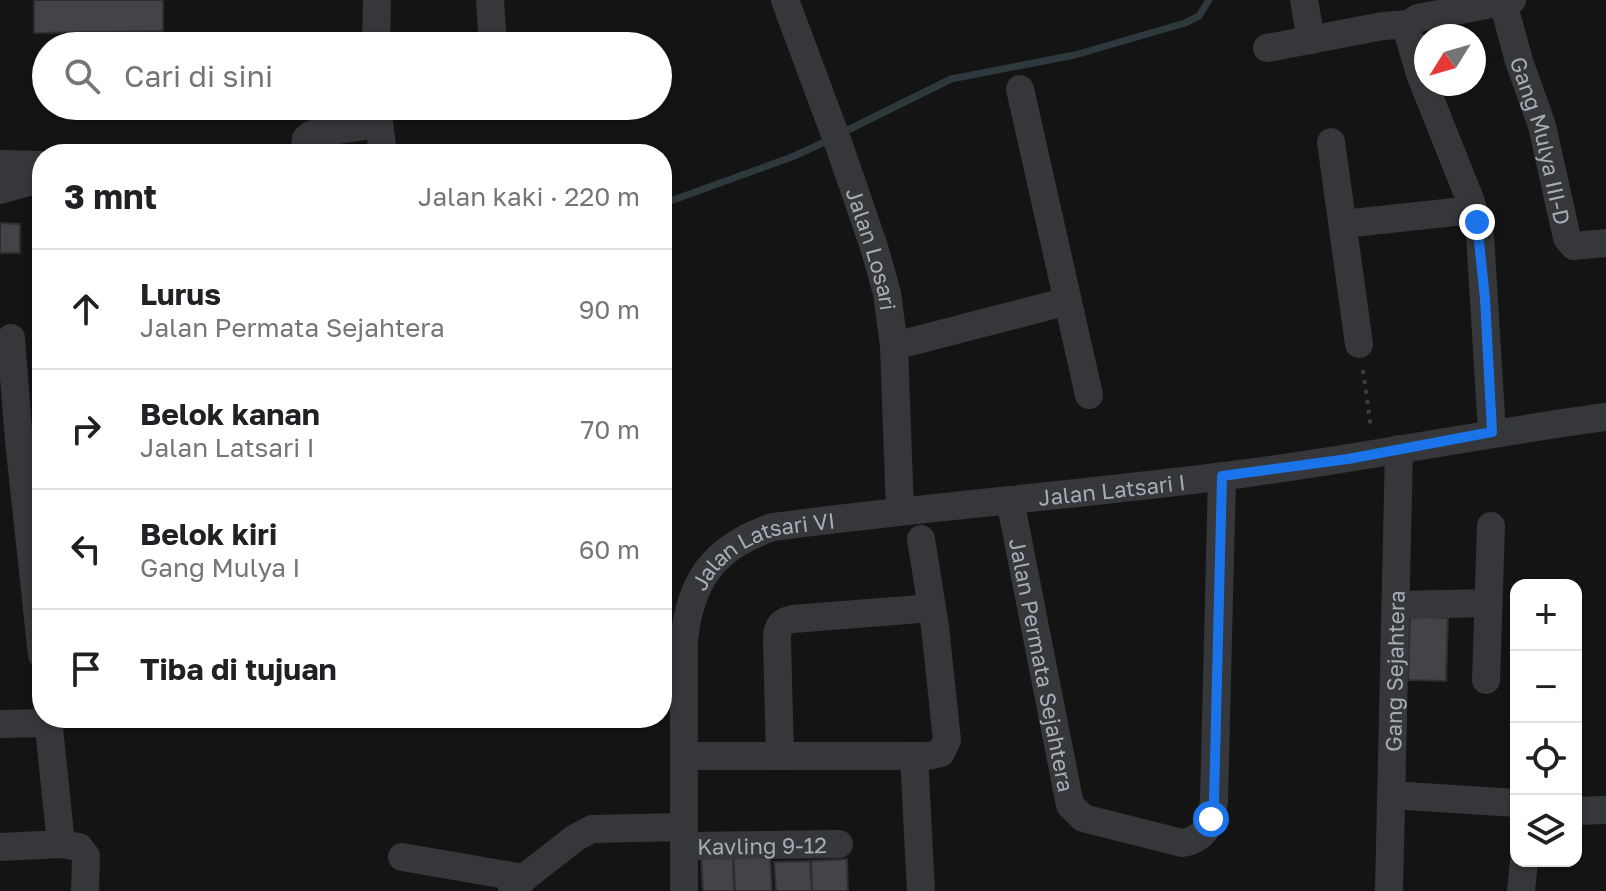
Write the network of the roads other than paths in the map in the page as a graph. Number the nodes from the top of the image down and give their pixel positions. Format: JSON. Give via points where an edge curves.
{"nodes":[{"id":1,"x":377,"y":0,"type":"edge"},
{"id":2,"x":490,"y":0,"type":"edge"},
{"id":3,"x":785,"y":0,"type":"edge"},
{"id":4,"x":1304,"y":0,"type":"edge"},
{"id":5,"x":1498,"y":2,"type":"edge"},
{"id":6,"x":1409,"y":24,"type":"junction"},
{"id":7,"x":376,"y":32,"type":"edge"},
{"id":8,"x":492,"y":32,"type":"edge"},
{"id":9,"x":1311,"y":40,"type":"junction"},
{"id":10,"x":1267,"y":48,"type":"dead end"},
{"id":11,"x":1020,"y":89,"type":"dead end"},
{"id":12,"x":361,"y":120,"type":"edge"},
{"id":13,"x":379,"y":120,"type":"edge"},
{"id":14,"x":1331,"y":142,"type":"dead end"},
{"id":15,"x":305,"y":144,"type":"edge"},
{"id":16,"x":382,"y":144,"type":"edge"},
{"id":17,"x":32,"y":168,"type":"edge"},
{"id":18,"x":0,"y":176,"type":"edge"},
{"id":19,"x":32,"y":178,"type":"edge"},
{"id":20,"x":1473,"y":210,"type":"junction"},
{"id":21,"x":1343,"y":224,"type":"junction"},
{"id":22,"x":1606,"y":243,"type":"edge"},
{"id":23,"x":1068,"y":301,"type":"junction"},
{"id":24,"x":11,"y":338,"type":"dead end"},
{"id":25,"x":1359,"y":344,"type":"road end"},
{"id":26,"x":894,"y":346,"type":"junction"},
{"id":27,"x":1089,"y":395,"type":"dead end"},
{"id":28,"x":1606,"y":417,"type":"edge"},
{"id":29,"x":1492,"y":432,"type":"junction"},
{"id":30,"x":1387,"y":452,"type":"junction"},
{"id":31,"x":1222,"y":476,"type":"junction"},
{"id":32,"x":1010,"y":500,"type":"junction"},
{"id":33,"x":900,"y":511,"type":"junction"},
{"id":34,"x":1491,"y":526,"type":"dead end"},
{"id":35,"x":921,"y":539,"type":"dead end"},
{"id":36,"x":32,"y":562,"type":"edge"},
{"id":37,"x":1488,"y":603,"type":"junction"},
{"id":38,"x":1396,"y":605,"type":"junction"},
{"id":39,"x":932,"y":608,"type":"junction"},
{"id":40,"x":1486,"y":680,"type":"dead end"},
{"id":41,"x":673,"y":713,"type":"edge"},
{"id":42,"x":32,"y":722,"type":"edge"},
{"id":43,"x":0,"y":724,"type":"edge"},
{"id":44,"x":49,"y":728,"type":"edge"},
{"id":45,"x":684,"y":756,"type":"junction"},
{"id":46,"x":780,"y":756,"type":"junction"},
{"id":47,"x":914,"y":756,"type":"junction"},
{"id":48,"x":1391,"y":795,"type":"junction"},
{"id":49,"x":1510,"y":803,"type":"edge"},
{"id":50,"x":1606,"y":810,"type":"edge"},
{"id":51,"x":1582,"y":811,"type":"edge"},
{"id":52,"x":684,"y":837,"type":"junction"},
{"id":53,"x":61,"y":844,"type":"junction"},
{"id":54,"x":839,"y":844,"type":"dead end"},
{"id":55,"x":0,"y":847,"type":"edge"},
{"id":56,"x":402,"y":857,"type":"dead end"},
{"id":57,"x":1523,"y":867,"type":"edge"},
{"id":58,"x":518,"y":885,"type":"edge"},
{"id":59,"x":85,"y":891,"type":"edge"},
{"id":60,"x":684,"y":891,"type":"edge"},
{"id":61,"x":921,"y":891,"type":"edge"},
{"id":62,"x":1389,"y":891,"type":"edge"},
{"id":63,"x":1521,"y":891,"type":"edge"}],
"edges":[{"from":1,"to":7,"type":"street"},
{"from":2,"to":8,"type":"street"},
{"from":3,"to":26,"type":"street","name":"Jalan Losari","via":[[883,275]]},
{"from":4,"to":9,"type":"street"},
{"from":5,"to":6,"type":"street"},
{"from":5,"to":22,"type":"street","name":"Gang Mulya III-D","via":[[1542,126],[1567,238],[1574,246]]},
{"from":6,"to":9,"type":"street"},
{"from":6,"to":20,"type":"street","via":[[1420,74]]},
{"from":9,"to":10,"type":"street"},
{"from":11,"to":23,"type":"street"},
{"from":12,"to":15,"type":"street","via":[[312,134]]},
{"from":13,"to":16,"type":"street"},
{"from":14,"to":21,"type":"street"},
{"from":17,"to":18,"type":"street"},
{"from":18,"to":19,"type":"street"},
{"from":20,"to":21,"type":"street"},
{"from":20,"to":29,"type":"street","via":[[1482,250]]},
{"from":21,"to":25,"type":"street"},
{"from":23,"to":26,"type":"street"},
{"from":23,"to":27,"type":"street"},
{"from":24,"to":36,"type":"street"},
{"from":26,"to":33,"type":"street","name":"Jalan Losari"},
{"from":28,"to":29,"type":"street","name":"Jalan Latsari I"},
{"from":29,"to":30,"type":"street","name":"Jalan Latsari I"},
{"from":30,"to":31,"type":"street","name":"Jalan Latsari I"},
{"from":30,"to":38,"type":"street","name":"Gang Sejahtera"},
{"from":31,"to":32,"type":"street","name":"Jalan Latsari I"},
{"from":31,"to":32,"type":"street","name":"Jalan Permata Sejahtera","via":[[1214,800],[1207,830],[1182,843],[1083,818],[1072,810]]},
{"from":32,"to":33,"type":"street","name":"Jalan Latsari I"},
{"from":33,"to":41,"type":"street","name":"Jalan Latsari VI","via":[[773,527],[743,539],[719,557],[692,594]]},
{"from":34,"to":37,"type":"street"},
{"from":35,"to":39,"type":"street"},
{"from":37,"to":38,"type":"street"},
{"from":37,"to":40,"type":"street"},
{"from":38,"to":48,"type":"street","name":"Gang Sejahtera"},
{"from":39,"to":46,"type":"street","via":[[782,622],[777,639]]},
{"from":39,"to":47,"type":"street","via":[[947,740],[941,753]]},
{"from":41,"to":45,"type":"street","name":"Jalan Latsari VI"},
{"from":42,"to":43,"type":"street"},
{"from":44,"to":53,"type":"street"},
{"from":45,"to":46,"type":"street"},
{"from":45,"to":52,"type":"street","name":"Jalan Latsari VI"},
{"from":46,"to":47,"type":"street"},
{"from":47,"to":61,"type":"street"},
{"from":48,"to":49,"type":"street"},
{"from":48,"to":62,"type":"street","name":"Gang Sejahtera"},
{"from":50,"to":51,"type":"street"},
{"from":52,"to":54,"type":"street","name":"Kavling 9-12"},
{"from":52,"to":58,"type":"street","name":"Kavling 9-12","via":[[592,829]]},
{"from":52,"to":60,"type":"street","name":"Jalan Latsari VI"},
{"from":53,"to":55,"type":"street"},
{"from":53,"to":59,"type":"street","via":[[84,851]]},
{"from":56,"to":58,"type":"street"},
{"from":57,"to":63,"type":"street"}]}
